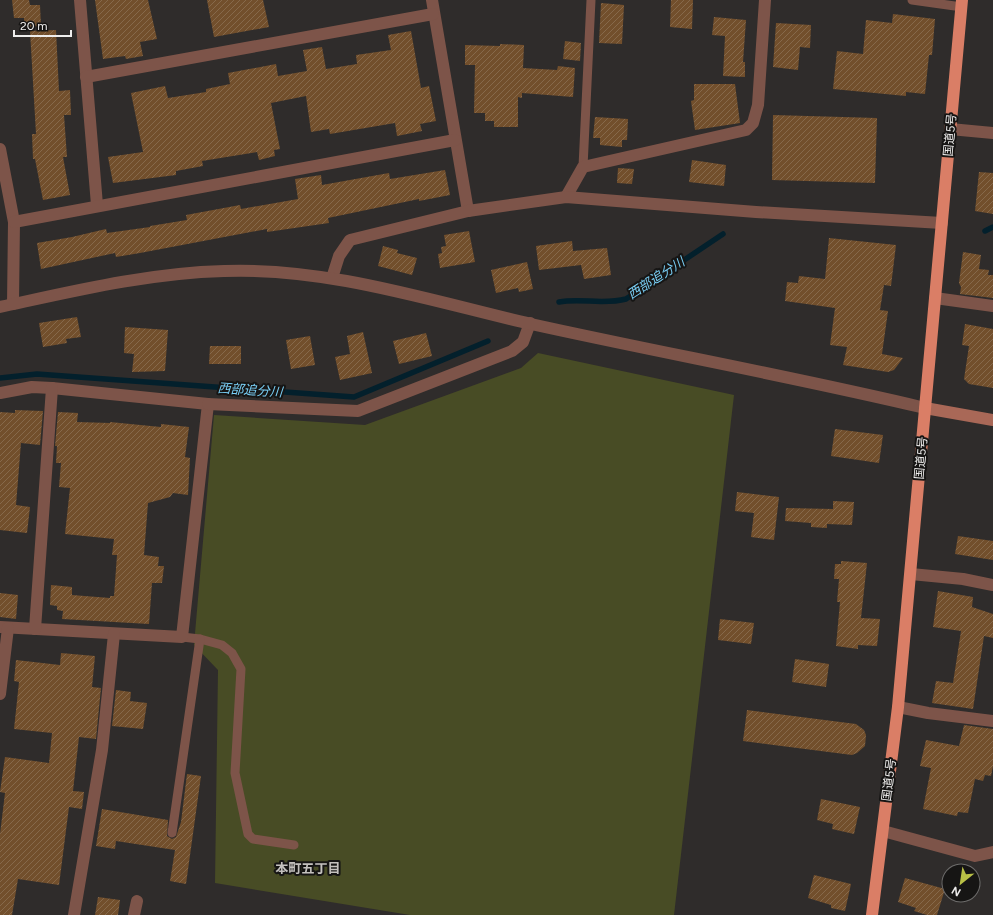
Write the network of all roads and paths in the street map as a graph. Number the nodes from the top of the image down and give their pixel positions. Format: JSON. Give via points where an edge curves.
{"nodes":[{"id":1,"x":80,"y":0,"type":"edge"},
{"id":2,"x":432,"y":0,"type":"edge"},
{"id":3,"x":591,"y":0,"type":"edge"},
{"id":4,"x":764,"y":0,"type":"edge"},
{"id":5,"x":912,"y":0,"type":"edge"},
{"id":6,"x":962,"y":3,"type":"edge"},
{"id":7,"x":433,"y":14,"type":"junction"},
{"id":8,"x":86,"y":77,"type":"junction"},
{"id":9,"x":950,"y":129,"type":"junction"},
{"id":10,"x":993,"y":133,"type":"edge"},
{"id":11,"x":455,"y":140,"type":"junction"},
{"id":12,"x":0,"y":149,"type":"edge"},
{"id":13,"x":583,"y":167,"type":"junction"},
{"id":14,"x":566,"y":197,"type":"junction"},
{"id":15,"x":97,"y":205,"type":"junction"},
{"id":16,"x":468,"y":211,"type":"junction"},
{"id":17,"x":14,"y":222,"type":"junction"},
{"id":18,"x":942,"y":223,"type":"junction"},
{"id":19,"x":332,"y":278,"type":"junction"},
{"id":20,"x":935,"y":298,"type":"junction"},
{"id":21,"x":12,"y":304,"type":"junction"},
{"id":22,"x":993,"y":306,"type":"edge"},
{"id":23,"x":0,"y":307,"type":"edge"},
{"id":24,"x":530,"y":323,"type":"junction"},
{"id":25,"x":52,"y":388,"type":"junction"},
{"id":26,"x":0,"y":393,"type":"edge"},
{"id":27,"x":208,"y":404,"type":"junction"},
{"id":28,"x":925,"y":408,"type":"junction"},
{"id":29,"x":993,"y":420,"type":"edge"},
{"id":30,"x":911,"y":574,"type":"junction"},
{"id":31,"x":993,"y":585,"type":"edge"},
{"id":32,"x":4,"y":627,"type":"edge"},
{"id":33,"x":35,"y":629,"type":"junction"},
{"id":34,"x":114,"y":634,"type":"junction"},
{"id":35,"x":182,"y":637,"type":"junction"},
{"id":36,"x":200,"y":639,"type":"junction"},
{"id":37,"x":0,"y":694,"type":"edge"},
{"id":38,"x":898,"y":707,"type":"junction"},
{"id":39,"x":993,"y":721,"type":"edge"},
{"id":40,"x":883,"y":831,"type":"junction"},
{"id":41,"x":172,"y":833,"type":"dead end"},
{"id":42,"x":294,"y":845,"type":"dead end"},
{"id":43,"x":993,"y":852,"type":"edge"},
{"id":44,"x":137,"y":901,"type":"dead end"},
{"id":45,"x":74,"y":915,"type":"edge"},
{"id":46,"x":134,"y":915,"type":"edge"},
{"id":47,"x":872,"y":915,"type":"edge"}],
"edges":[{"from":1,"to":8,"type":"street"},
{"from":2,"to":7,"type":"street"},
{"from":3,"to":13,"type":"lane"},
{"from":4,"to":13,"type":"street","via":[[758,105],[753,123],[746,130]]},
{"from":5,"to":6,"type":"lane"},
{"from":6,"to":9,"type":"highway","name":"国道5号"},
{"from":7,"to":8,"type":"street"},
{"from":7,"to":11,"type":"street"},
{"from":8,"to":15,"type":"street"},
{"from":9,"to":10,"type":"street"},
{"from":9,"to":18,"type":"highway","name":"国道5号"},
{"from":11,"to":15,"type":"street"},
{"from":11,"to":16,"type":"street"},
{"from":12,"to":17,"type":"street"},
{"from":13,"to":14,"type":"street"},
{"from":14,"to":16,"type":"street"},
{"from":14,"to":18,"type":"street"},
{"from":15,"to":17,"type":"street"},
{"from":16,"to":19,"type":"street","via":[[350,240],[339,256]]},
{"from":17,"to":21,"type":"street"},
{"from":18,"to":20,"type":"highway","name":"国道5号"},
{"from":19,"to":21,"type":"street","via":[[279,272],[225,271],[156,276]]},
{"from":19,"to":24,"type":"street"},
{"from":20,"to":22,"type":"street"},
{"from":20,"to":28,"type":"highway","name":"国道5号"},
{"from":21,"to":23,"type":"street"},
{"from":24,"to":27,"type":"street","via":[[523,342],[512,351],[358,411]]},
{"from":24,"to":28,"type":"street"},
{"from":25,"to":26,"type":"street","via":[[32,387]]},
{"from":25,"to":27,"type":"street"},
{"from":25,"to":33,"type":"street"},
{"from":27,"to":35,"type":"street"},
{"from":28,"to":29,"type":"main road"},
{"from":28,"to":30,"type":"highway","name":"国道5号"},
{"from":30,"to":31,"type":"street"},
{"from":30,"to":38,"type":"highway","name":"国道5号"},
{"from":32,"to":33,"type":"street"},
{"from":32,"to":37,"type":"street"},
{"from":33,"to":34,"type":"street"},
{"from":34,"to":35,"type":"street"},
{"from":34,"to":45,"type":"street","via":[[102,750]]},
{"from":35,"to":36,"type":"lane"},
{"from":36,"to":41,"type":"lane"},
{"from":36,"to":42,"type":"lane","via":[[222,645],[232,653],[241,669],[235,773],[248,834],[253,839]]},
{"from":38,"to":39,"type":"street"},
{"from":38,"to":40,"type":"highway","name":"国道5号"},
{"from":40,"to":43,"type":"street","via":[[975,856]]},
{"from":40,"to":47,"type":"highway","name":"国道5号"},
{"from":44,"to":46,"type":"street"}]}
